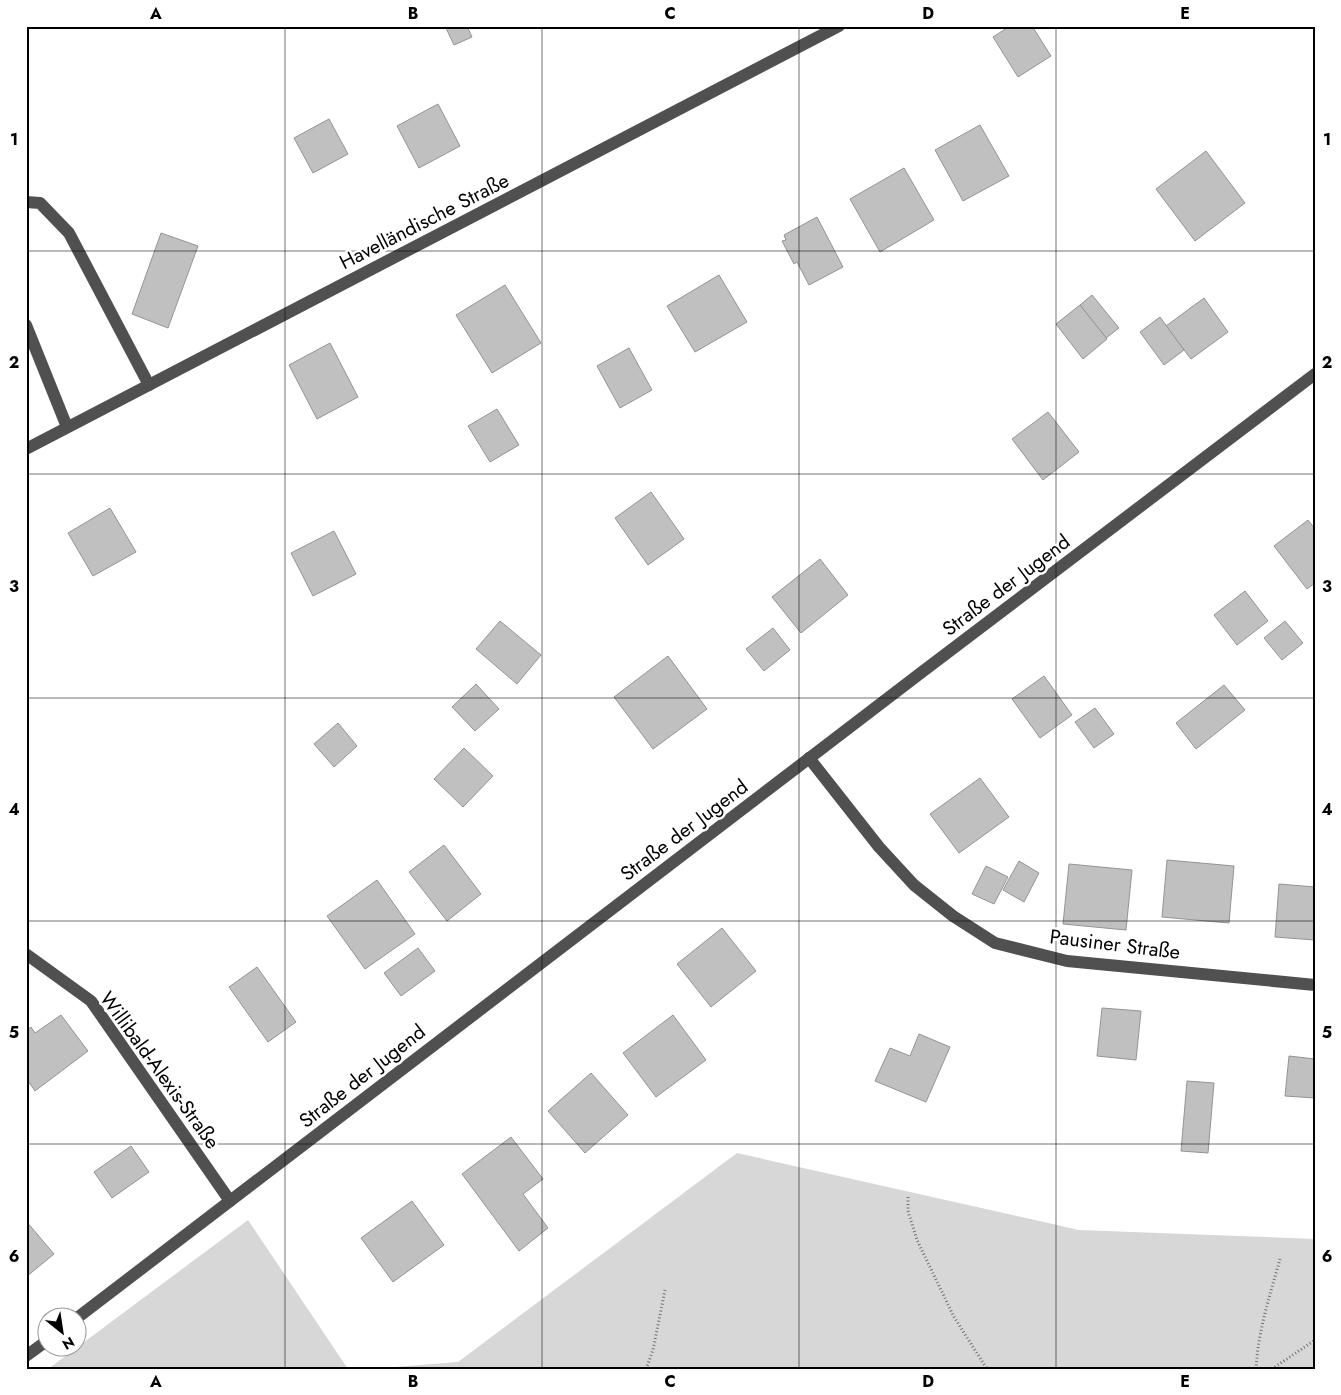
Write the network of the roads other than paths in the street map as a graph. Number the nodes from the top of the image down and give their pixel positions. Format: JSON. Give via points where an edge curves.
{"nodes":[{"id":1,"x":839,"y":26,"type":"edge"},
{"id":2,"x":26,"y":202,"type":"edge"},
{"id":3,"x":26,"y":325,"type":"edge"},
{"id":4,"x":1315,"y":374,"type":"edge"},
{"id":5,"x":149,"y":385,"type":"junction"},
{"id":6,"x":67,"y":427,"type":"junction"},
{"id":7,"x":26,"y":449,"type":"edge"},
{"id":8,"x":809,"y":758,"type":"junction"},
{"id":9,"x":26,"y":954,"type":"edge"},
{"id":10,"x":1315,"y":985,"type":"edge"},
{"id":11,"x":230,"y":1201,"type":"junction"},
{"id":12,"x":88,"y":1310,"type":"edge"},
{"id":13,"x":38,"y":1347,"type":"edge"},
{"id":14,"x":26,"y":1356,"type":"edge"}],
"edges":[{"from":1,"to":5,"type":"street","name":"Havelländische Straße"},
{"from":2,"to":5,"type":"street","via":[[40,203],[69,233]]},
{"from":3,"to":6,"type":"street"},
{"from":4,"to":8,"type":"street","name":"Straße der Jugend"},
{"from":5,"to":6,"type":"street","name":"Havelländische Straße"},
{"from":6,"to":7,"type":"street","name":"Havelländische Straße"},
{"from":8,"to":10,"type":"street","name":"Pausiner Straße","via":[[879,847],[914,885],[953,916],[995,942],[1067,961]]},
{"from":8,"to":11,"type":"street","name":"Straße der Jugend"},
{"from":9,"to":11,"type":"street","name":"Willibald-Alexis-Straße","via":[[91,1001]]},
{"from":11,"to":12,"type":"street","name":"Straße der Jugend"},
{"from":13,"to":14,"type":"street"}]}
